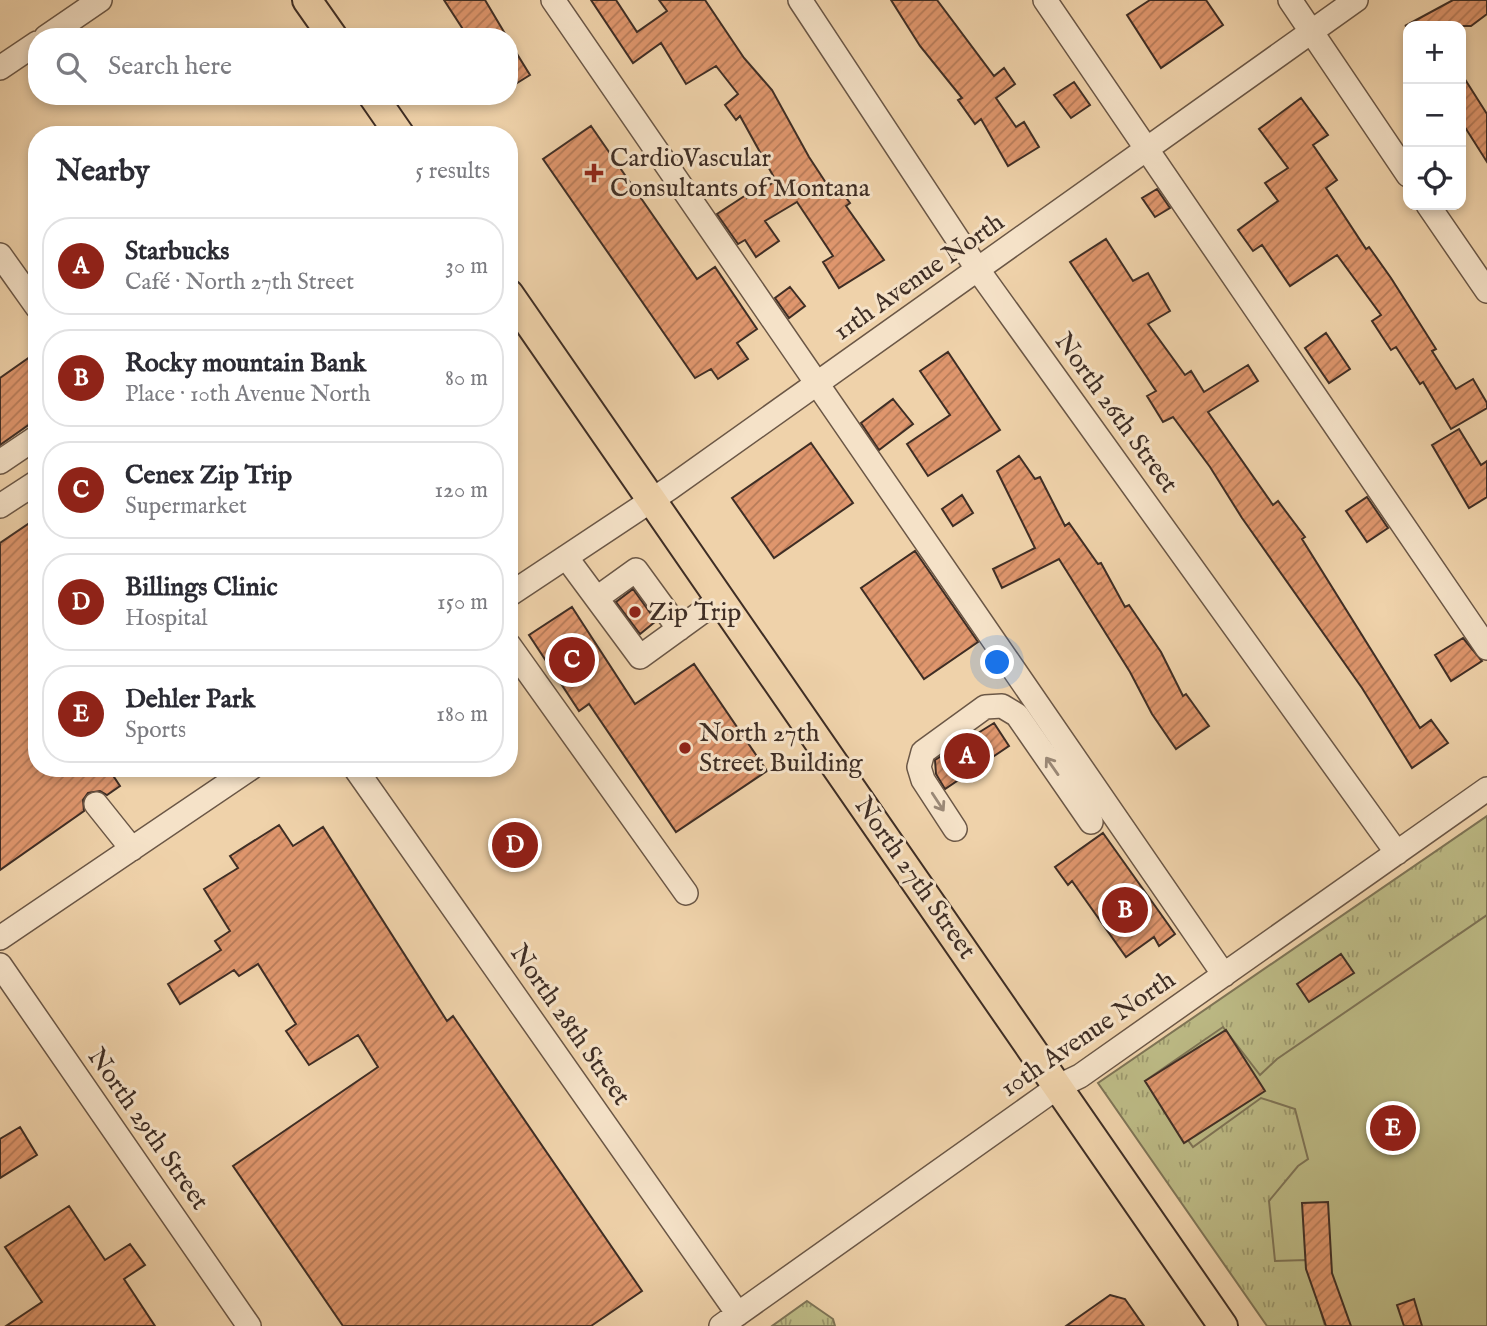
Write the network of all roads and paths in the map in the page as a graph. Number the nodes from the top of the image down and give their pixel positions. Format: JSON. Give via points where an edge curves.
{"nodes":[{"id":1,"x":100,"y":0,"type":"edge"},
{"id":2,"x":307,"y":0,"type":"edge"},
{"id":3,"x":553,"y":0,"type":"edge"},
{"id":4,"x":800,"y":0,"type":"edge"},
{"id":5,"x":1045,"y":0,"type":"edge"},
{"id":6,"x":1290,"y":0,"type":"edge"},
{"id":7,"x":1356,"y":0,"type":"edge"},
{"id":8,"x":59,"y":28,"type":"edge"},
{"id":9,"x":327,"y":28,"type":"edge"},
{"id":10,"x":1311,"y":31,"type":"junction"},
{"id":11,"x":28,"y":49,"type":"edge"},
{"id":12,"x":0,"y":68,"type":"edge"},
{"id":13,"x":379,"y":105,"type":"edge"},
{"id":14,"x":394,"y":126,"type":"edge"},
{"id":15,"x":1148,"y":149,"type":"junction"},
{"id":16,"x":1403,"y":168,"type":"edge"},
{"id":17,"x":1432,"y":210,"type":"edge"},
{"id":18,"x":0,"y":255,"type":"edge"},
{"id":19,"x":978,"y":270,"type":"junction"},
{"id":20,"x":1487,"y":291,"type":"edge"},
{"id":21,"x":28,"y":294,"type":"edge"},
{"id":22,"x":518,"y":307,"type":"edge"},
{"id":23,"x":817,"y":382,"type":"junction"},
{"id":24,"x":28,"y":443,"type":"edge"},
{"id":25,"x":0,"y":462,"type":"edge"},
{"id":26,"x":28,"y":488,"type":"edge"},
{"id":27,"x":651,"y":499,"type":"junction"},
{"id":28,"x":0,"y":506,"type":"edge"},
{"id":29,"x":566,"y":557,"type":"junction"},
{"id":30,"x":518,"y":589,"type":"edge"},
{"id":31,"x":597,"y":598,"type":"junction"},
{"id":32,"x":720,"y":599,"type":"junction"},
{"id":33,"x":678,"y":629,"type":"junction"},
{"id":34,"x":1487,"y":648,"type":"edge"},
{"id":35,"x":518,"y":658,"type":"edge"},
{"id":36,"x":238,"y":777,"type":"edge"},
{"id":37,"x":361,"y":777,"type":"edge"},
{"id":38,"x":1487,"y":789,"type":"edge"},
{"id":39,"x":96,"y":804,"type":"dead end"},
{"id":40,"x":1091,"y":822,"type":"dead end"},
{"id":41,"x":955,"y":830,"type":"dead end"},
{"id":42,"x":132,"y":849,"type":"junction"},
{"id":43,"x":1397,"y":853,"type":"junction"},
{"id":44,"x":686,"y":893,"type":"dead end"},
{"id":45,"x":0,"y":938,"type":"edge"},
{"id":46,"x":0,"y":965,"type":"edge"},
{"id":47,"x":1224,"y":975,"type":"junction"},
{"id":48,"x":1059,"y":1086,"type":"junction"},
{"id":49,"x":730,"y":1320,"type":"edge"},
{"id":50,"x":249,"y":1326,"type":"edge"},
{"id":51,"x":1223,"y":1326,"type":"edge"}],
"edges":[{"from":1,"to":8,"type":"street"},
{"from":2,"to":9,"type":"main road"},
{"from":3,"to":23,"type":"street"},
{"from":4,"to":19,"type":"street","name":"North 26th Street"},
{"from":5,"to":15,"type":"street"},
{"from":6,"to":10,"type":"street"},
{"from":7,"to":10,"type":"street","name":"11th Avenue North"},
{"from":10,"to":15,"type":"street","name":"11th Avenue North"},
{"from":10,"to":16,"type":"street"},
{"from":11,"to":12,"type":"street"},
{"from":13,"to":14,"type":"main road"},
{"from":15,"to":19,"type":"street","name":"11th Avenue North"},
{"from":15,"to":34,"type":"street"},
{"from":17,"to":20,"type":"street"},
{"from":18,"to":21,"type":"street"},
{"from":19,"to":23,"type":"street","name":"11th Avenue North"},
{"from":19,"to":43,"type":"street","name":"North 26th Street"},
{"from":22,"to":27,"type":"main road","name":"North 27th Street"},
{"from":23,"to":27,"type":"street","name":"11th Avenue North"},
{"from":23,"to":47,"type":"street"},
{"from":24,"to":25,"type":"street"},
{"from":26,"to":28,"type":"street"},
{"from":27,"to":29,"type":"street","name":"11th Avenue North"},
{"from":27,"to":32,"type":"main road","name":"North 27th Street"},
{"from":29,"to":30,"type":"street","name":"11th Avenue North"},
{"from":29,"to":31,"type":"street"},
{"from":31,"to":33,"type":"street","via":[[640,657]]},
{"from":31,"to":33,"type":"street","via":[[636,570]]},
{"from":32,"to":33,"type":"street"},
{"from":32,"to":48,"type":"main road","name":"North 27th Street"},
{"from":35,"to":44,"type":"street"},
{"from":36,"to":42,"type":"street"},
{"from":37,"to":49,"type":"street","name":"North 28th Street"},
{"from":38,"to":43,"type":"street","name":"10th Avenue North"},
{"from":39,"to":42,"type":"street"},
{"from":40,"to":41,"type":"street","one_way":true,"via":[[1017,715],[1002,706],[985,707],[923,752],[919,767],[923,780]]},
{"from":42,"to":45,"type":"street"},
{"from":43,"to":47,"type":"street","name":"10th Avenue North"},
{"from":46,"to":50,"type":"street","name":"North 29th Street"},
{"from":47,"to":48,"type":"street","name":"10th Avenue North"},
{"from":48,"to":49,"type":"street","name":"10th Avenue North"},
{"from":48,"to":51,"type":"main road","name":"North 27th Street"}]}
